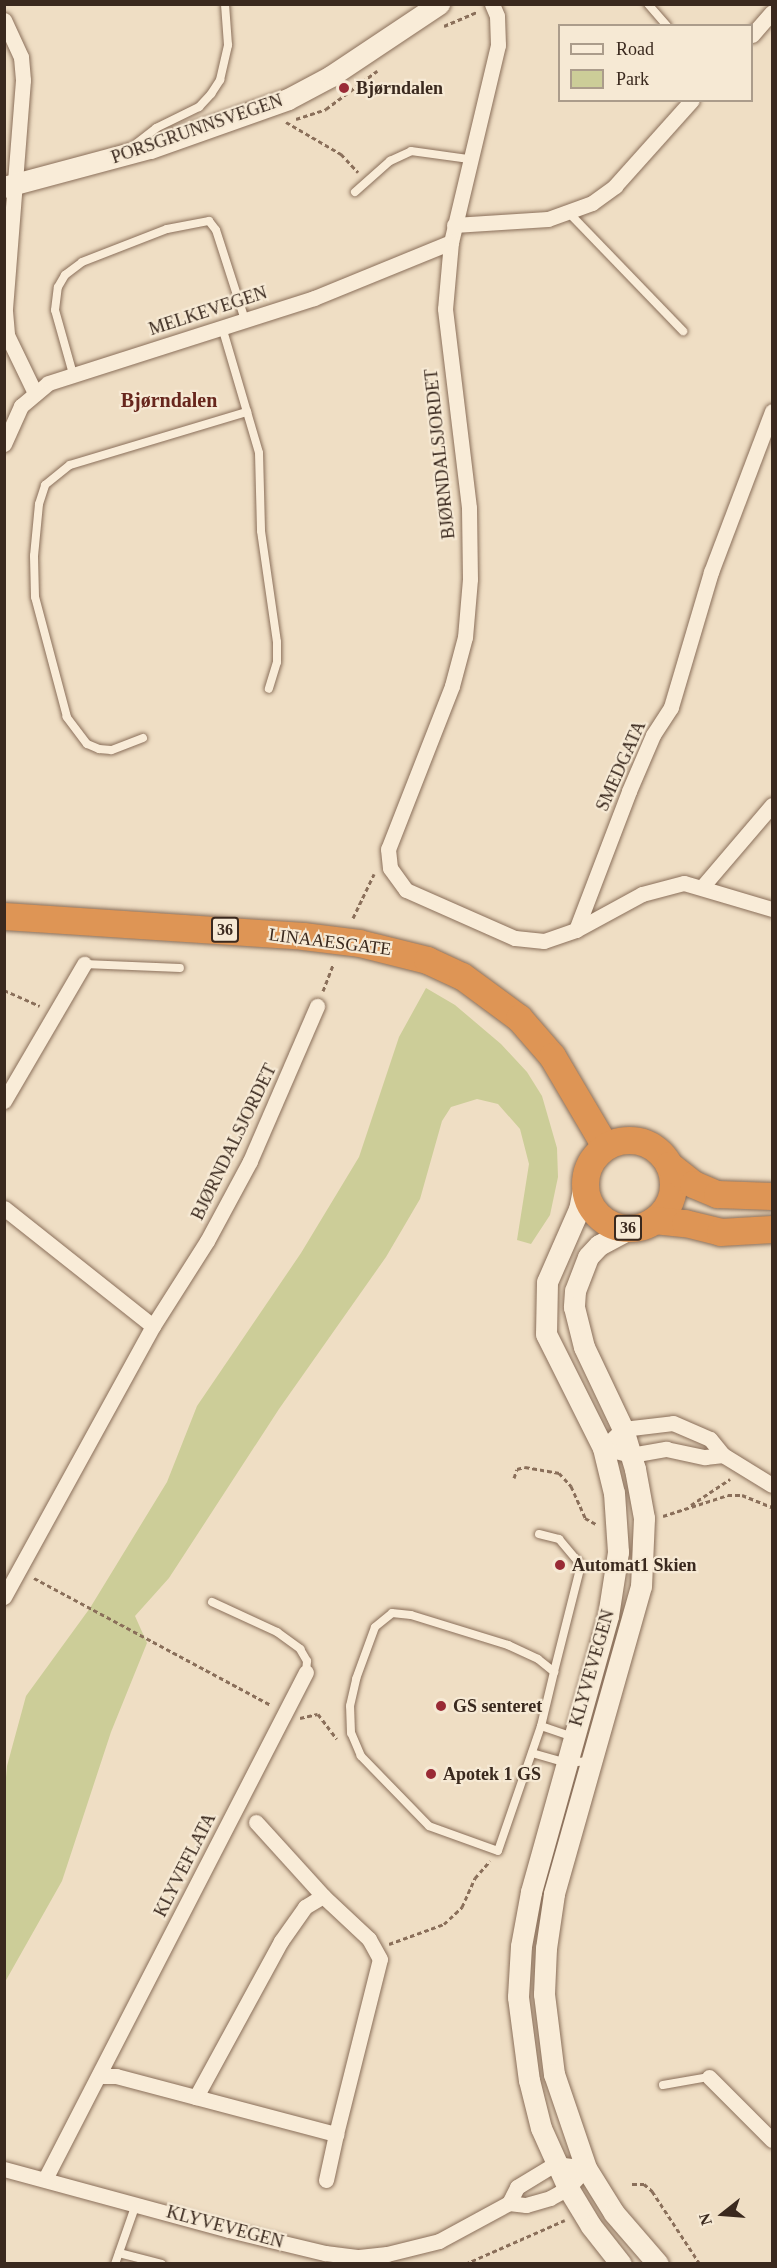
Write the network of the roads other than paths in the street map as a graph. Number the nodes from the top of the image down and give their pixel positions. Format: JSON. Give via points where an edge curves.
{"nodes":[{"id":1,"x":225,"y":4,"type":"edge"},
{"id":2,"x":438,"y":4,"type":"edge"},
{"id":3,"x":492,"y":4,"type":"edge"},
{"id":4,"x":648,"y":4,"type":"edge"},
{"id":5,"x":772,"y":12,"type":"edge"},
{"id":6,"x":4,"y":20,"type":"edge"},
{"id":7,"x":665,"y":24,"type":"edge"},
{"id":8,"x":753,"y":34,"type":"edge"},
{"id":9,"x":690,"y":102,"type":"edge"},
{"id":10,"x":123,"y":156,"type":"junction"},
{"id":11,"x":469,"y":159,"type":"junction"},
{"id":12,"x":9,"y":186,"type":"edge"},
{"id":13,"x":355,"y":192,"type":"dead end"},
{"id":14,"x":570,"y":214,"type":"junction"},
{"id":15,"x":454,"y":225,"type":"junction"},
{"id":16,"x":451,"y":242,"type":"junction"},
{"id":17,"x":244,"y":320,"type":"junction"},
{"id":18,"x":222,"y":327,"type":"junction"},
{"id":19,"x":683,"y":331,"type":"dead end"},
{"id":20,"x":73,"y":374,"type":"junction"},
{"id":21,"x":34,"y":392,"type":"junction"},
{"id":22,"x":772,"y":411,"type":"edge"},
{"id":23,"x":247,"y":412,"type":"junction"},
{"id":24,"x":4,"y":444,"type":"edge"},
{"id":25,"x":269,"y":688,"type":"dead end"},
{"id":26,"x":143,"y":738,"type":"dead end"},
{"id":27,"x":772,"y":805,"type":"edge"},
{"id":28,"x":702,"y":887,"type":"junction"},
{"id":29,"x":772,"y":909,"type":"edge"},
{"id":30,"x":4,"y":916,"type":"edge"},
{"id":31,"x":576,"y":930,"type":"junction"},
{"id":32,"x":84,"y":964,"type":"joint"},
{"id":33,"x":180,"y":968,"type":"dead end"},
{"id":34,"x":317,"y":1006,"type":"road end"},
{"id":35,"x":4,"y":1101,"type":"edge"},
{"id":36,"x":605,"y":1146,"type":"junction"},
{"id":37,"x":669,"y":1165,"type":"junction"},
{"id":38,"x":584,"y":1184,"type":"junction"},
{"id":39,"x":772,"y":1196,"type":"edge"},
{"id":40,"x":4,"y":1208,"type":"edge"},
{"id":41,"x":642,"y":1224,"type":"junction"},
{"id":42,"x":772,"y":1229,"type":"edge"},
{"id":43,"x":153,"y":1326,"type":"junction"},
{"id":44,"x":622,"y":1429,"type":"junction"},
{"id":45,"x":603,"y":1448,"type":"junction"},
{"id":46,"x":631,"y":1455,"type":"junction"},
{"id":47,"x":723,"y":1455,"type":"junction"},
{"id":48,"x":772,"y":1485,"type":"edge"},
{"id":49,"x":539,"y":1534,"type":"dead end"},
{"id":50,"x":4,"y":1597,"type":"edge"},
{"id":51,"x":212,"y":1602,"type":"dead end"},
{"id":52,"x":306,"y":1672,"type":"joint"},
{"id":53,"x":554,"y":1672,"type":"junction"},
{"id":54,"x":541,"y":1726,"type":"junction"},
{"id":55,"x":584,"y":1749,"type":"junction"},
{"id":56,"x":532,"y":1753,"type":"junction"},
{"id":57,"x":566,"y":1763,"type":"junction"},
{"id":58,"x":256,"y":1822,"type":"dead end"},
{"id":59,"x":323,"y":1896,"type":"junction"},
{"id":60,"x":99,"y":2076,"type":"junction"},
{"id":61,"x":709,"y":2077,"type":"joint"},
{"id":62,"x":663,"y":2085,"type":"dead end"},
{"id":63,"x":196,"y":2097,"type":"junction"},
{"id":64,"x":336,"y":2134,"type":"junction"},
{"id":65,"x":772,"y":2140,"type":"edge"},
{"id":66,"x":555,"y":2164,"type":"junction"},
{"id":67,"x":586,"y":2168,"type":"junction"},
{"id":68,"x":4,"y":2169,"type":"edge"},
{"id":69,"x":45,"y":2179,"type":"junction"},
{"id":70,"x":326,"y":2180,"type":"dead end"},
{"id":71,"x":568,"y":2188,"type":"junction"},
{"id":72,"x":136,"y":2203,"type":"junction"},
{"id":73,"x":509,"y":2203,"type":"junction"},
{"id":74,"x":119,"y":2253,"type":"junction"},
{"id":75,"x":412,"y":2256,"type":"edge"},
{"id":76,"x":115,"y":2264,"type":"edge"},
{"id":77,"x":162,"y":2264,"type":"edge"},
{"id":78,"x":621,"y":2264,"type":"edge"},
{"id":79,"x":658,"y":2264,"type":"edge"}],
"edges":[{"from":1,"to":10,"type":"lane","via":[[228,45],[220,80],[211,94],[199,107],[140,138]]},
{"from":2,"to":10,"type":"main road","name":"PORSGRUNNSVEGEN","via":[[331,76],[288,99]]},
{"from":3,"to":11,"type":"street","name":"BJØRNDALSJORDET","via":[[497,16],[498,45]]},
{"from":4,"to":7,"type":"lane"},
{"from":5,"to":8,"type":"street"},
{"from":6,"to":12,"type":"street","via":[[21,57],[23,80]]},
{"from":9,"to":14,"type":"street","via":[[615,186]]},
{"from":10,"to":12,"type":"main road","name":"PORSGRUNNSVEGEN"},
{"from":11,"to":13,"type":"lane","via":[[411,151],[390,161]]},
{"from":11,"to":15,"type":"street","name":"BJØRNDALSJORDET"},
{"from":12,"to":21,"type":"street","via":[[4,311],[7,335]]},
{"from":14,"to":15,"type":"street","via":[[522,222]]},
{"from":14,"to":19,"type":"lane"},
{"from":15,"to":16,"type":"street","name":"BJØRNDALSJORDET"},
{"from":16,"to":17,"type":"street","name":"MELKEVEGEN","via":[[314,298]]},
{"from":16,"to":31,"type":"street","name":"BJØRNDALSJORDET","via":[[445,309],[469,508],[470,579],[465,638],[452,686],[392,837],[387,859],[398,882],[412,894],[515,938],[544,941]]},
{"from":17,"to":18,"type":"street","name":"MELKEVEGEN"},
{"from":17,"to":20,"type":"lane","via":[[216,230],[209,221],[167,229],[82,262],[65,275],[58,287],[55,310]]},
{"from":18,"to":20,"type":"street","name":"MELKEVEGEN"},
{"from":18,"to":23,"type":"lane"},
{"from":20,"to":21,"type":"street","name":"MELKEVEGEN"},
{"from":21,"to":24,"type":"street","name":"MELKEVEGEN","via":[[13,420]]},
{"from":22,"to":31,"type":"street","name":"SMEDGATA","via":[[711,572],[671,707],[653,735],[629,791]]},
{"from":23,"to":25,"type":"lane","via":[[259,453],[261,531],[275,612],[277,662]]},
{"from":23,"to":26,"type":"lane","via":[[70,465],[45,485],[39,504],[34,556],[36,597],[67,717],[81,739],[99,748],[111,750]]},
{"from":27,"to":28,"type":"street"},
{"from":28,"to":29,"type":"street"},
{"from":28,"to":31,"type":"street","via":[[684,883],[642,894]]},
{"from":30,"to":36,"type":"highway","name":"LINAAESGATE","number":"36","via":[[303,936],[359,943],[427,960],[462,976],[519,1018],[552,1056]]},
{"from":32,"to":33,"type":"lane"},
{"from":32,"to":35,"type":"street"},
{"from":34,"to":43,"type":"street","name":"BJØRNDALSJORDET","via":[[250,1161],[207,1241]]},
{"from":36,"to":37,"type":"highway","via":[[629,1139],[641,1141],[657,1150]]},
{"from":36,"to":38,"type":"highway","via":[[590,1162]]},
{"from":37,"to":39,"type":"highway","via":[[693,1184],[717,1194]]},
{"from":37,"to":41,"type":"highway","number":"36","via":[[671,1195]]},
{"from":38,"to":41,"type":"highway","number":"36","via":[[586,1198],[599,1216],[617,1227]]},
{"from":38,"to":45,"type":"main road","name":"KLYVEVEGEN","via":[[576,1216],[552,1265],[544,1306],[546,1334]]},
{"from":40,"to":43,"type":"street"},
{"from":41,"to":42,"type":"highway","number":"36","via":[[685,1223],[720,1232]]},
{"from":41,"to":44,"type":"main road","name":"KLYVEVEGEN","via":[[599,1245],[584,1265],[575,1291],[577,1326],[584,1347]]},
{"from":43,"to":50,"type":"street","name":"BJØRNDALSJORDET"},
{"from":44,"to":45,"type":"street"},
{"from":44,"to":46,"type":"main road","name":"KLYVEVEGEN"},
{"from":44,"to":47,"type":"street","via":[[673,1423],[710,1439]]},
{"from":45,"to":46,"type":"street"},
{"from":45,"to":55,"type":"main road","name":"KLYVEVEGEN","via":[[617,1520],[614,1586]]},
{"from":46,"to":47,"type":"street","via":[[666,1449],[705,1457]]},
{"from":46,"to":55,"type":"main road","name":"KLYVEVEGEN","via":[[644,1518],[641,1587]]},
{"from":47,"to":48,"type":"street"},
{"from":49,"to":53,"type":"lane","via":[[559,1539],[581,1565]]},
{"from":51,"to":52,"type":"lane","via":[[300,1649]]},
{"from":52,"to":60,"type":"street","name":"KLYVEFLATA"},
{"from":53,"to":54,"type":"lane"},
{"from":53,"to":56,"type":"lane","via":[[538,1659],[508,1645],[411,1615],[392,1613],[375,1628],[356,1679],[350,1706],[351,1733],[361,1756],[429,1826],[498,1851]]},
{"from":54,"to":55,"type":"lane"},
{"from":54,"to":56,"type":"lane"},
{"from":55,"to":57,"type":"main road","name":"KLYVEVEGEN"},
{"from":55,"to":67,"type":"main road","name":"KLYVEVEGEN","via":[[554,1893],[544,1994],[554,2074]]},
{"from":56,"to":57,"type":"lane"},
{"from":57,"to":66,"type":"main road","name":"KLYVEVEGEN","via":[[531,1892],[521,1946],[518,1997],[529,2080]]},
{"from":58,"to":59,"type":"street"},
{"from":59,"to":63,"type":"street","via":[[305,1907],[281,1941]]},
{"from":59,"to":64,"type":"street","via":[[377,1950],[379,1971]]},
{"from":60,"to":63,"type":"street","via":[[116,2076]]},
{"from":60,"to":69,"type":"street","name":"KLYVEFLATA"},
{"from":61,"to":62,"type":"lane"},
{"from":61,"to":65,"type":"street"},
{"from":63,"to":64,"type":"street"},
{"from":64,"to":70,"type":"street"},
{"from":66,"to":67,"type":"street"},
{"from":66,"to":71,"type":"main road","name":"KLYVEVEGEN"},
{"from":66,"to":73,"type":"street","name":"KLYVEVEGEN","via":[[517,2187]]},
{"from":67,"to":71,"type":"street","name":"KLYVEVEGEN"},
{"from":67,"to":79,"type":"main road","name":"KLYVEVEGEN","via":[[614,2213]]},
{"from":68,"to":69,"type":"street","name":"KLYVEVEGEN"},
{"from":69,"to":72,"type":"street","name":"KLYVEVEGEN"},
{"from":71,"to":73,"type":"street","name":"KLYVEVEGEN","via":[[526,2205]]},
{"from":71,"to":78,"type":"main road","name":"KLYVEVEGEN"},
{"from":72,"to":74,"type":"lane"},
{"from":72,"to":75,"type":"street","name":"KLYVEVEGEN","via":[[325,2253]]},
{"from":73,"to":75,"type":"street","name":"KLYVEVEGEN"},
{"from":74,"to":76,"type":"lane"},
{"from":74,"to":77,"type":"lane"}]}
